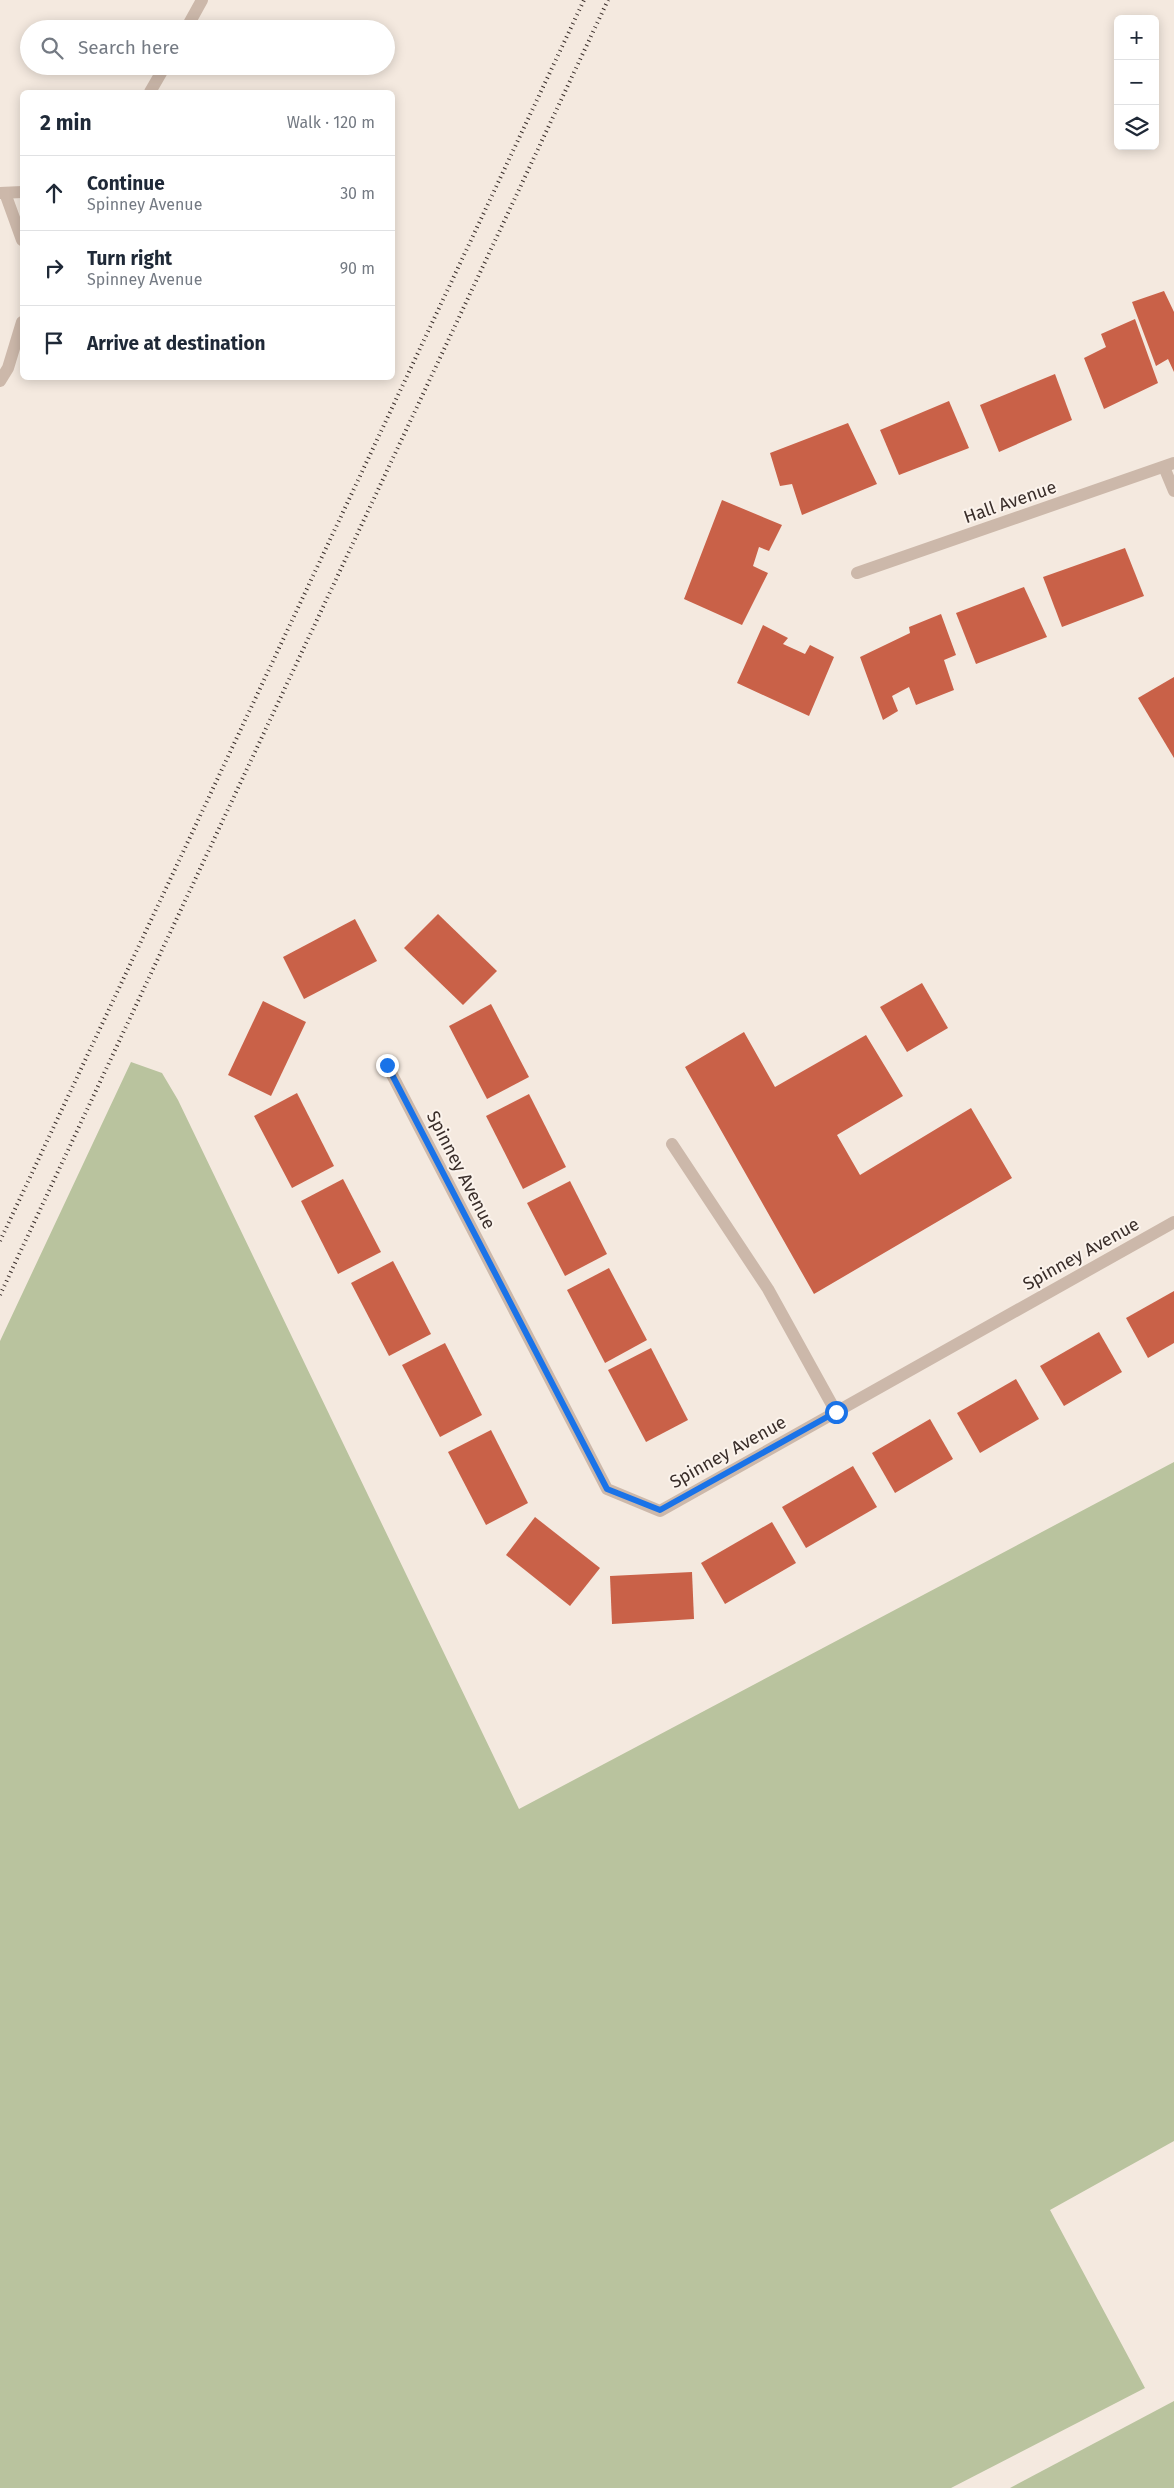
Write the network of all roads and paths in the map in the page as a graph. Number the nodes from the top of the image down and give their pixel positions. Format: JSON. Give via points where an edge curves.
{"nodes":[{"id":1,"x":202,"y":0,"type":"edge"},
{"id":2,"x":191,"y":20,"type":"edge"},
{"id":3,"x":160,"y":75,"type":"edge"},
{"id":4,"x":151,"y":90,"type":"edge"},
{"id":5,"x":20,"y":192,"type":"edge"},
{"id":6,"x":3,"y":193,"type":"edge"},
{"id":7,"x":20,"y":235,"type":"edge"},
{"id":8,"x":20,"y":329,"type":"edge"},
{"id":9,"x":0,"y":381,"type":"edge"},
{"id":10,"x":1169,"y":465,"type":"edge"},
{"id":11,"x":1174,"y":491,"type":"edge"},
{"id":12,"x":857,"y":573,"type":"dead end"},
{"id":13,"x":387,"y":1065,"type":"dead end"},
{"id":14,"x":672,"y":1144,"type":"dead end"},
{"id":15,"x":1174,"y":1222,"type":"edge"},
{"id":16,"x":836,"y":1412,"type":"junction"}],
"edges":[{"from":1,"to":2,"type":"street"},
{"from":3,"to":4,"type":"street"},
{"from":5,"to":6,"type":"street"},
{"from":6,"to":7,"type":"street"},
{"from":8,"to":9,"type":"street","via":[[8,368]]},
{"from":10,"to":11,"type":"street"},
{"from":10,"to":12,"type":"street","name":"Hall Avenue"},
{"from":13,"to":16,"type":"street","name":"Spinney Avenue","via":[[607,1489],[660,1510]]},
{"from":14,"to":16,"type":"street","via":[[768,1289]]},
{"from":15,"to":16,"type":"street","name":"Spinney Avenue"}]}
